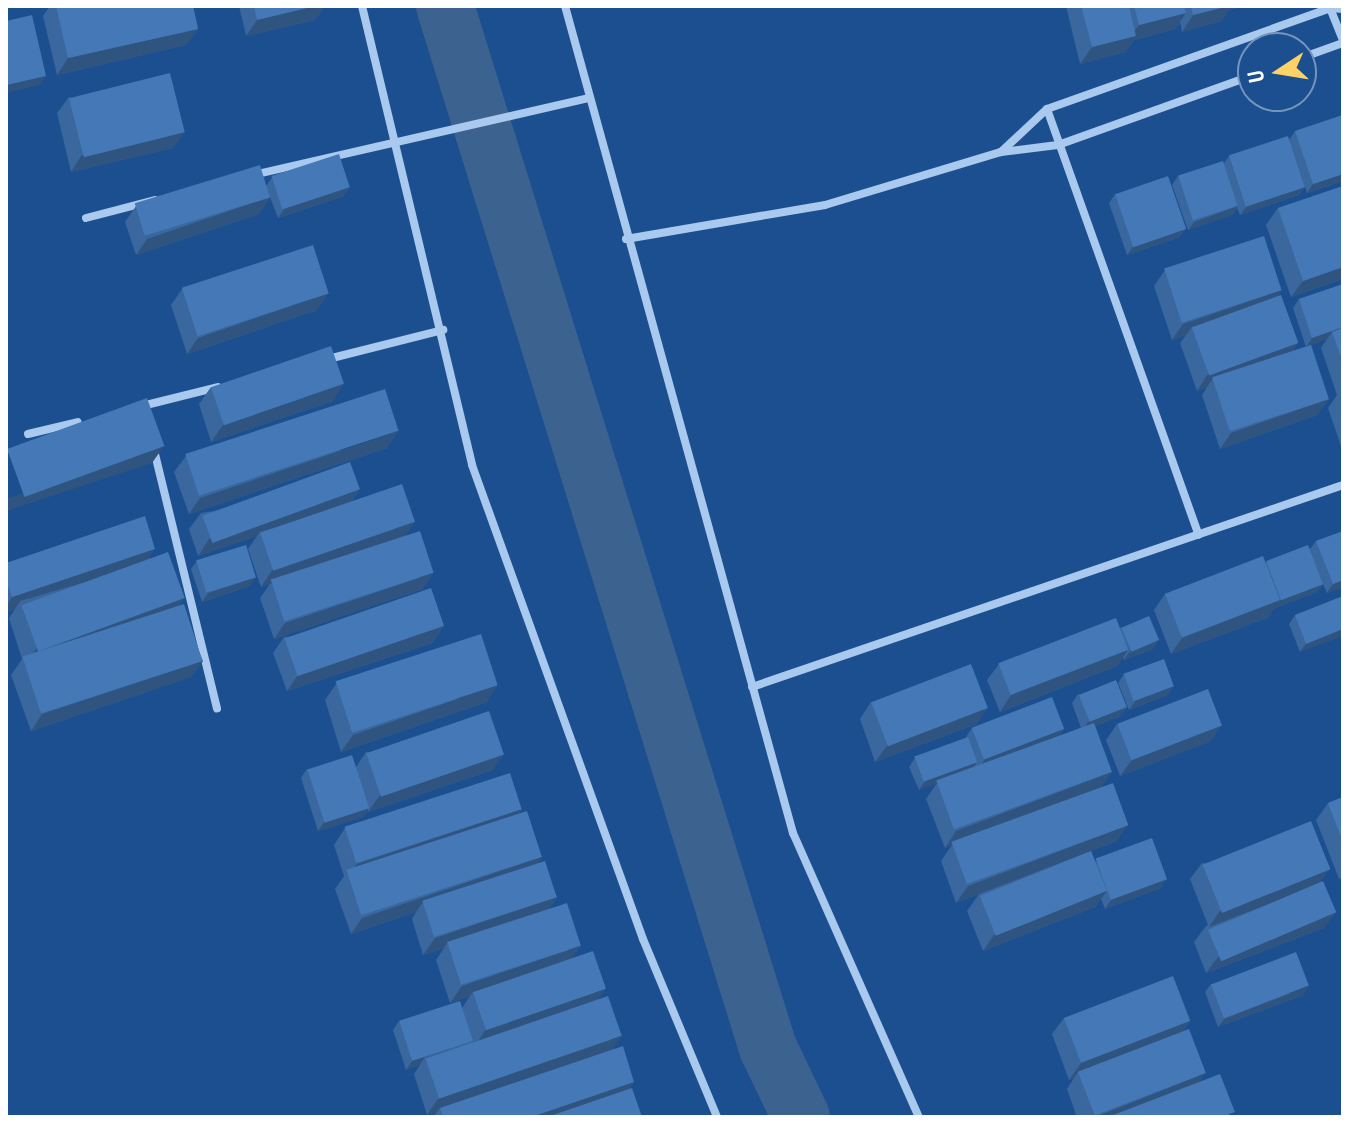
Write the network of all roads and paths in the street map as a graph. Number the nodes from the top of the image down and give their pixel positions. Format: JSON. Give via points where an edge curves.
{"nodes":[{"id":1,"x":362,"y":6,"type":"edge"},
{"id":2,"x":565,"y":6,"type":"edge"},
{"id":3,"x":1330,"y":8,"type":"edge"},
{"id":4,"x":1343,"y":9,"type":"edge"},
{"id":5,"x":1343,"y":42,"type":"edge"},
{"id":6,"x":1317,"y":52,"type":"edge"},
{"id":7,"x":1237,"y":81,"type":"edge"},
{"id":8,"x":588,"y":98,"type":"junction"},
{"id":9,"x":1047,"y":109,"type":"junction"},
{"id":10,"x":395,"y":141,"type":"junction"},
{"id":11,"x":1058,"y":145,"type":"junction"},
{"id":12,"x":1001,"y":152,"type":"junction"},
{"id":13,"x":235,"y":179,"type":"edge"},
{"id":14,"x":176,"y":195,"type":"edge"},
{"id":15,"x":86,"y":218,"type":"dead end"},
{"id":16,"x":626,"y":239,"type":"junction"},
{"id":17,"x":443,"y":330,"type":"junction"},
{"id":18,"x":308,"y":364,"type":"edge"},
{"id":19,"x":233,"y":383,"type":"edge"},
{"id":20,"x":143,"y":406,"type":"junction"},
{"id":21,"x":129,"y":410,"type":"edge"},
{"id":22,"x":86,"y":420,"type":"edge"},
{"id":23,"x":147,"y":421,"type":"edge"},
{"id":24,"x":28,"y":434,"type":"dead end"},
{"id":25,"x":151,"y":436,"type":"edge"},
{"id":26,"x":1343,"y":485,"type":"edge"},
{"id":27,"x":1199,"y":535,"type":"junction"},
{"id":28,"x":752,"y":687,"type":"junction"},
{"id":29,"x":217,"y":708,"type":"dead end"},
{"id":30,"x":717,"y":1117,"type":"edge"},
{"id":31,"x":919,"y":1117,"type":"edge"}],
"edges":[{"from":1,"to":10,"type":"street"},
{"from":2,"to":8,"type":"street"},
{"from":3,"to":4,"type":"street"},
{"from":3,"to":5,"type":"street"},
{"from":3,"to":9,"type":"street"},
{"from":5,"to":6,"type":"street"},
{"from":7,"to":11,"type":"street"},
{"from":8,"to":10,"type":"street"},
{"from":8,"to":16,"type":"street"},
{"from":9,"to":11,"type":"street"},
{"from":9,"to":12,"type":"street"},
{"from":10,"to":13,"type":"street"},
{"from":10,"to":17,"type":"street"},
{"from":11,"to":12,"type":"street"},
{"from":11,"to":27,"type":"street"},
{"from":12,"to":16,"type":"street","via":[[825,205]]},
{"from":14,"to":15,"type":"street"},
{"from":16,"to":28,"type":"street"},
{"from":17,"to":18,"type":"street"},
{"from":17,"to":30,"type":"street","via":[[472,465],[643,939]]},
{"from":19,"to":20,"type":"street"},
{"from":20,"to":21,"type":"street"},
{"from":20,"to":23,"type":"street"},
{"from":22,"to":24,"type":"street"},
{"from":25,"to":29,"type":"street"},
{"from":26,"to":27,"type":"street"},
{"from":27,"to":28,"type":"street"},
{"from":28,"to":31,"type":"street","via":[[802,859]]}]}
